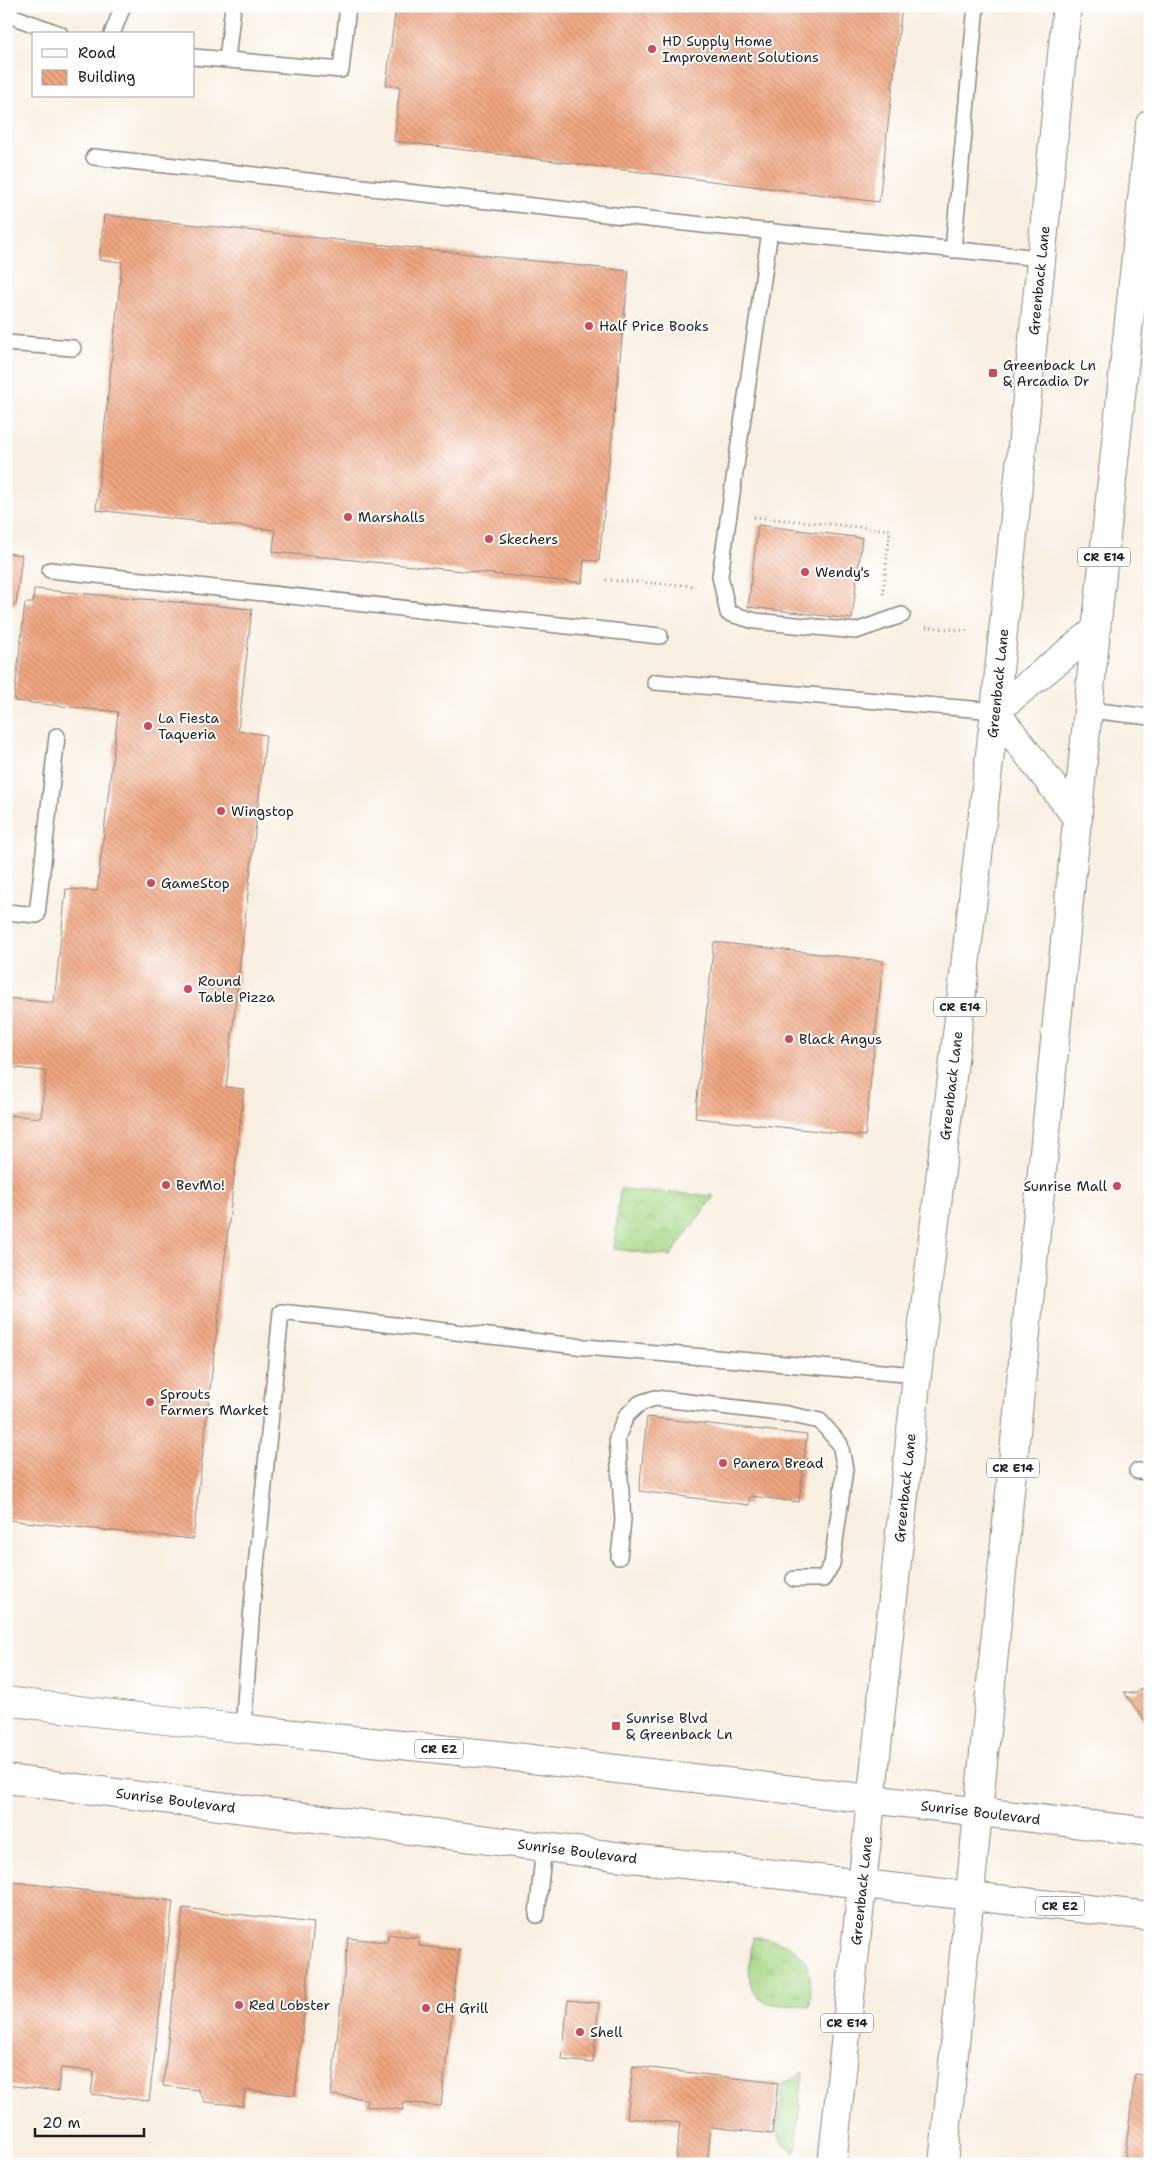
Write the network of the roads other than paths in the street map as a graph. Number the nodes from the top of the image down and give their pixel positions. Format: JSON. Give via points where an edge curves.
{"nodes":[{"id":1,"x":123,"y":6,"type":"edge"},
{"id":2,"x":233,"y":6,"type":"edge"},
{"id":3,"x":348,"y":6,"type":"edge"},
{"id":4,"x":976,"y":6,"type":"edge"},
{"id":5,"x":1067,"y":6,"type":"edge"},
{"id":6,"x":6,"y":14,"type":"edge"},
{"id":7,"x":55,"y":32,"type":"edge"},
{"id":8,"x":113,"y":32,"type":"edge"},
{"id":9,"x":195,"y":58,"type":"edge"},
{"id":10,"x":227,"y":60,"type":"junction"},
{"id":11,"x":1150,"y":124,"type":"edge"},
{"id":12,"x":94,"y":157,"type":"dead end"},
{"id":13,"x":770,"y":231,"type":"junction"},
{"id":14,"x":953,"y":250,"type":"junction"},
{"id":15,"x":1040,"y":258,"type":"junction"},
{"id":16,"x":6,"y":343,"type":"edge"},
{"id":17,"x":73,"y":348,"type":"dead end"},
{"id":18,"x":50,"y":570,"type":"dead end"},
{"id":19,"x":902,"y":615,"type":"dead end"},
{"id":20,"x":1096,"y":630,"type":"junction"},
{"id":21,"x":660,"y":636,"type":"dead end"},
{"id":22,"x":655,"y":682,"type":"dead end"},
{"id":23,"x":1088,"y":710,"type":"junction"},
{"id":24,"x":995,"y":711,"type":"junction"},
{"id":25,"x":1150,"y":717,"type":"edge"},
{"id":26,"x":57,"y":736,"type":"dead end"},
{"id":27,"x":1078,"y":819,"type":"junction"},
{"id":28,"x":6,"y":912,"type":"edge"},
{"id":29,"x":917,"y":1375,"type":"junction"},
{"id":30,"x":619,"y":1558,"type":"dead end"},
{"id":31,"x":794,"y":1579,"type":"dead end"},
{"id":32,"x":6,"y":1701,"type":"edge"},
{"id":33,"x":243,"y":1729,"type":"junction"},
{"id":34,"x":6,"y":1779,"type":"edge"},
{"id":35,"x":872,"y":1800,"type":"junction"},
{"id":36,"x":978,"y":1812,"type":"junction"},
{"id":37,"x":1150,"y":1832,"type":"edge"},
{"id":38,"x":544,"y":1847,"type":"junction"},
{"id":39,"x":862,"y":1882,"type":"junction"},
{"id":40,"x":969,"y":1897,"type":"junction"},
{"id":41,"x":537,"y":1915,"type":"dead end"},
{"id":42,"x":1150,"y":1916,"type":"edge"},
{"id":43,"x":832,"y":2164,"type":"edge"},
{"id":44,"x":943,"y":2164,"type":"edge"}],
"edges":[{"from":1,"to":8,"type":"lane"},
{"from":2,"to":10,"type":"lane"},
{"from":3,"to":10,"type":"lane","via":[[341,70]]},
{"from":4,"to":14,"type":"lane"},
{"from":5,"to":15,"type":"main road","name":"Greenback Lane","number":"CR E14"},
{"from":6,"to":7,"type":"lane"},
{"from":9,"to":10,"type":"lane"},
{"from":11,"to":20,"type":"main road","number":"CR E14"},
{"from":12,"to":13,"type":"lane"},
{"from":13,"to":14,"type":"lane"},
{"from":13,"to":19,"type":"lane","via":[[720,576],[728,613],[754,621],[856,631]]},
{"from":14,"to":15,"type":"lane"},
{"from":15,"to":24,"type":"main road","name":"Greenback Lane","number":"CR E14"},
{"from":16,"to":17,"type":"lane"},
{"from":18,"to":21,"type":"lane"},
{"from":20,"to":23,"type":"main road","number":"CR E14"},
{"from":20,"to":24,"type":"main road"},
{"from":22,"to":24,"type":"lane"},
{"from":23,"to":25,"type":"lane"},
{"from":23,"to":27,"type":"main road","number":"CR E14"},
{"from":24,"to":27,"type":"main road"},
{"from":24,"to":29,"type":"main road","name":"Greenback Lane","number":"CR E14"},
{"from":26,"to":28,"type":"lane","via":[[36,915]]},
{"from":27,"to":36,"type":"main road","number":"CR E14"},
{"from":29,"to":33,"type":"lane","via":[[585,1347],[281,1312]]},
{"from":29,"to":35,"type":"main road","name":"Greenback Lane","number":"CR E14"},
{"from":30,"to":31,"type":"lane","via":[[623,1520],[617,1438],[626,1416],[640,1403],[655,1398],[820,1421],[840,1444],[845,1469],[832,1564],[823,1579]]},
{"from":32,"to":33,"type":"main road","name":"Sunrise Boulevard","number":"CR E2"},
{"from":33,"to":35,"type":"main road","name":"Sunrise Boulevard","number":"CR E2"},
{"from":34,"to":38,"type":"main road","name":"Sunrise Boulevard","number":"CR E2"},
{"from":35,"to":36,"type":"main road","name":"Sunrise Boulevard","number":"CR E2"},
{"from":35,"to":39,"type":"main road","name":"Greenback Lane","number":"CR E14"},
{"from":36,"to":37,"type":"main road","name":"Sunrise Boulevard","number":"CR E2"},
{"from":36,"to":40,"type":"main road","number":"CR E14"},
{"from":38,"to":39,"type":"main road","name":"Sunrise Boulevard","number":"CR E2"},
{"from":38,"to":41,"type":"lane"},
{"from":39,"to":40,"type":"main road","name":"Sunrise Boulevard","number":"CR E2"},
{"from":39,"to":43,"type":"main road","name":"Greenback Lane","number":"CR E14"},
{"from":40,"to":42,"type":"main road","name":"Sunrise Boulevard","number":"CR E2"},
{"from":40,"to":44,"type":"main road","number":"CR E14"}]}
